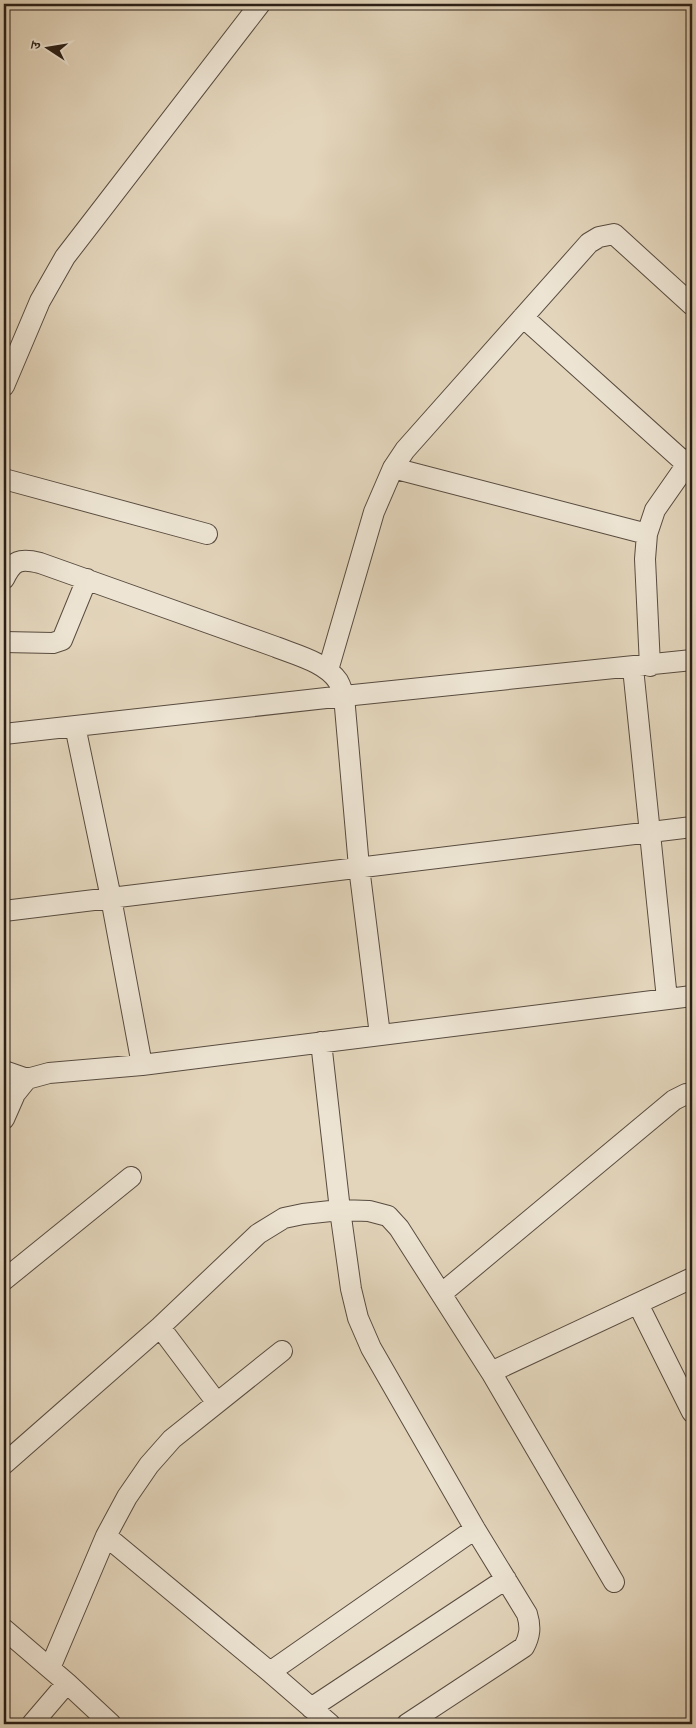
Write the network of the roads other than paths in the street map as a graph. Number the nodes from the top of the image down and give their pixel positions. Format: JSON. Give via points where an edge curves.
{"nodes":[{"id":1,"x":260,"y":4,"type":"edge"},
{"id":2,"x":692,"y":305,"type":"edge"},
{"id":3,"x":523,"y":317,"type":"junction"},
{"id":4,"x":4,"y":384,"type":"edge"},
{"id":5,"x":690,"y":463,"type":"edge"},
{"id":6,"x":393,"y":468,"type":"junction"},
{"id":7,"x":4,"y":479,"type":"edge"},
{"id":8,"x":207,"y":534,"type":"dead end"},
{"id":9,"x":647,"y":534,"type":"junction"},
{"id":10,"x":4,"y":579,"type":"edge"},
{"id":11,"x":87,"y":580,"type":"junction"},
{"id":12,"x":4,"y":642,"type":"edge"},
{"id":13,"x":692,"y":660,"type":"edge"},
{"id":14,"x":642,"y":667,"type":"junction"},
{"id":15,"x":328,"y":670,"type":"junction"},
{"id":16,"x":344,"y":696,"type":"junction"},
{"id":17,"x":75,"y":726,"type":"junction"},
{"id":18,"x":4,"y":734,"type":"edge"},
{"id":19,"x":692,"y":827,"type":"edge"},
{"id":20,"x":649,"y":832,"type":"junction"},
{"id":21,"x":359,"y":867,"type":"junction"},
{"id":22,"x":111,"y":898,"type":"junction"},
{"id":23,"x":4,"y":911,"type":"edge"},
{"id":24,"x":692,"y":996,"type":"edge"},
{"id":25,"x":667,"y":999,"type":"junction"},
{"id":26,"x":380,"y":1035,"type":"junction"},
{"id":27,"x":321,"y":1042,"type":"junction"},
{"id":28,"x":142,"y":1065,"type":"junction"},
{"id":29,"x":4,"y":1071,"type":"edge"},
{"id":30,"x":27,"y":1079,"type":"junction"},
{"id":31,"x":692,"y":1094,"type":"edge"},
{"id":32,"x":4,"y":1120,"type":"edge"},
{"id":33,"x":132,"y":1177,"type":"dead end"},
{"id":34,"x":340,"y":1210,"type":"junction"},
{"id":35,"x":692,"y":1278,"type":"edge"},
{"id":36,"x":4,"y":1280,"type":"edge"},
{"id":37,"x":441,"y":1294,"type":"junction"},
{"id":38,"x":638,"y":1304,"type":"junction"},
{"id":39,"x":160,"y":1327,"type":"junction"},
{"id":40,"x":282,"y":1351,"type":"dead end"},
{"id":41,"x":491,"y":1372,"type":"junction"},
{"id":42,"x":217,"y":1403,"type":"junction"},
{"id":43,"x":692,"y":1412,"type":"edge"},
{"id":44,"x":4,"y":1464,"type":"edge"},
{"id":45,"x":475,"y":1529,"type":"junction"},
{"id":46,"x":106,"y":1536,"type":"junction"},
{"id":47,"x":506,"y":1579,"type":"junction"},
{"id":48,"x":614,"y":1582,"type":"dead end"},
{"id":49,"x":4,"y":1629,"type":"edge"},
{"id":50,"x":50,"y":1668,"type":"junction"},
{"id":51,"x":270,"y":1672,"type":"junction"},
{"id":52,"x":68,"y":1683,"type":"junction"},
{"id":53,"x":311,"y":1708,"type":"junction"},
{"id":54,"x":32,"y":1724,"type":"edge"},
{"id":55,"x":111,"y":1724,"type":"edge"},
{"id":56,"x":330,"y":1724,"type":"edge"},
{"id":57,"x":407,"y":1724,"type":"edge"}],
"edges":[{"from":1,"to":4,"type":"street","via":[[65,257],[40,302]]},
{"from":2,"to":3,"type":"street","via":[[614,234],[589,243]]},
{"from":3,"to":5,"type":"street"},
{"from":3,"to":6,"type":"street","via":[[405,450]]},
{"from":5,"to":9,"type":"street","via":[[655,510]]},
{"from":6,"to":9,"type":"street"},
{"from":6,"to":15,"type":"street","via":[[374,512]]},
{"from":7,"to":8,"type":"street"},
{"from":9,"to":14,"type":"street"},
{"from":10,"to":11,"type":"street","via":[[13,564],[24,560]]},
{"from":11,"to":12,"type":"street","via":[[62,640],[53,643]]},
{"from":11,"to":15,"type":"street","via":[[276,646]]},
{"from":13,"to":14,"type":"street"},
{"from":14,"to":16,"type":"street"},
{"from":14,"to":20,"type":"street"},
{"from":15,"to":16,"type":"street"},
{"from":16,"to":17,"type":"street"},
{"from":16,"to":21,"type":"street"},
{"from":17,"to":18,"type":"street"},
{"from":17,"to":22,"type":"street"},
{"from":19,"to":20,"type":"street"},
{"from":20,"to":21,"type":"street"},
{"from":20,"to":25,"type":"street"},
{"from":21,"to":22,"type":"street"},
{"from":21,"to":26,"type":"street"},
{"from":22,"to":23,"type":"street"},
{"from":22,"to":28,"type":"street"},
{"from":24,"to":25,"type":"street"},
{"from":25,"to":26,"type":"street"},
{"from":26,"to":27,"type":"street"},
{"from":27,"to":28,"type":"street"},
{"from":27,"to":34,"type":"street"},
{"from":28,"to":30,"type":"street","via":[[49,1073]]},
{"from":29,"to":30,"type":"street"},
{"from":30,"to":32,"type":"street","via":[[15,1094]]},
{"from":31,"to":37,"type":"street","via":[[674,1100]]},
{"from":33,"to":36,"type":"street"},
{"from":34,"to":37,"type":"street","via":[[369,1211],[388,1216]]},
{"from":34,"to":39,"type":"street","via":[[284,1218],[258,1234]]},
{"from":34,"to":45,"type":"street","via":[[358,1318],[371,1348]]},
{"from":35,"to":38,"type":"street"},
{"from":37,"to":41,"type":"street"},
{"from":38,"to":41,"type":"street"},
{"from":38,"to":43,"type":"street"},
{"from":39,"to":42,"type":"street"},
{"from":39,"to":44,"type":"street"},
{"from":40,"to":42,"type":"street"},
{"from":41,"to":48,"type":"street"},
{"from":42,"to":46,"type":"street","via":[[172,1439],[149,1465],[127,1496]]},
{"from":45,"to":47,"type":"street"},
{"from":45,"to":51,"type":"street"},
{"from":46,"to":50,"type":"street"},
{"from":46,"to":51,"type":"street"},
{"from":47,"to":53,"type":"street"},
{"from":47,"to":57,"type":"street","via":[[528,1614],[529,1638],[524,1647]]},
{"from":49,"to":50,"type":"street"},
{"from":50,"to":52,"type":"street"},
{"from":51,"to":53,"type":"street"},
{"from":52,"to":54,"type":"street"},
{"from":52,"to":55,"type":"street"},
{"from":53,"to":56,"type":"street"}]}
